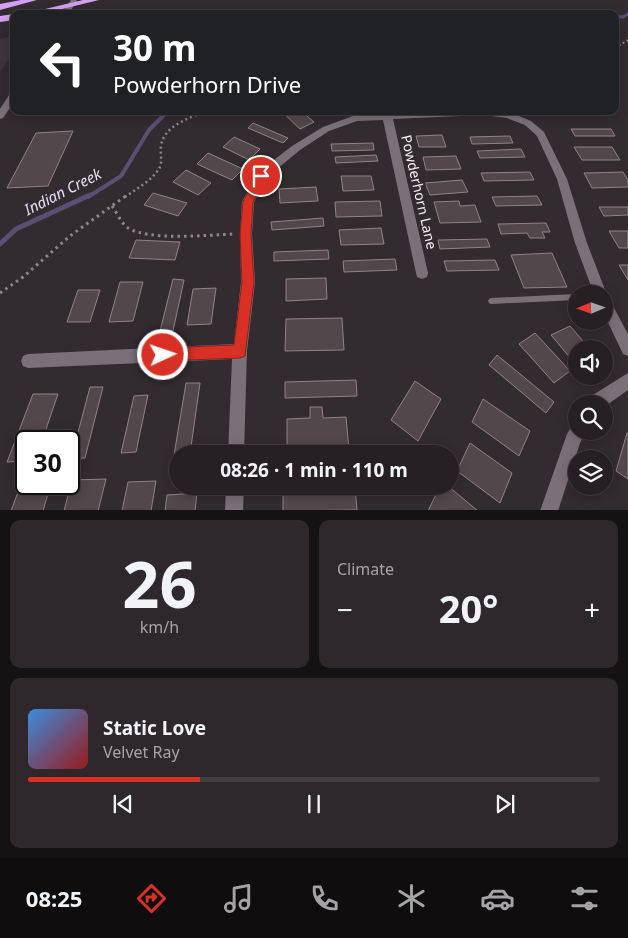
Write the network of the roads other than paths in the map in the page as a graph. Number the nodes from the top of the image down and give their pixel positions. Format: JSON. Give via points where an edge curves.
{"nodes":[{"id":1,"x":33,"y":0,"type":"edge"},
{"id":2,"x":95,"y":0,"type":"edge"},
{"id":3,"x":0,"y":7,"type":"edge"},
{"id":4,"x":46,"y":10,"type":"edge"},
{"id":5,"x":411,"y":115,"type":"edge"},
{"id":6,"x":509,"y":115,"type":"edge"},
{"id":7,"x":387,"y":116,"type":"junction"},
{"id":8,"x":422,"y":274,"type":"dead end"},
{"id":9,"x":597,"y":285,"type":"edge"},
{"id":10,"x":568,"y":297,"type":"edge"},
{"id":11,"x":492,"y":301,"type":"dead end"},
{"id":12,"x":613,"y":318,"type":"edge"},
{"id":13,"x":628,"y":349,"type":"edge"},
{"id":14,"x":240,"y":351,"type":"junction"},
{"id":15,"x":28,"y":361,"type":"dead end"},
{"id":16,"x":628,"y":381,"type":"edge"},
{"id":17,"x":607,"y":395,"type":"edge"},
{"id":18,"x":573,"y":440,"type":"edge"},
{"id":19,"x":236,"y":445,"type":"edge"},
{"id":20,"x":235,"y":495,"type":"edge"},
{"id":21,"x":234,"y":510,"type":"edge"},
{"id":22,"x":549,"y":510,"type":"edge"}],
"edges":[{"from":1,"to":3,"type":"highway"},
{"from":2,"to":4,"type":"highway"},
{"from":5,"to":7,"type":"street"},
{"from":6,"to":9,"type":"street","via":[[528,123],[541,134],[562,179],[580,243]]},
{"from":7,"to":8,"type":"street","name":"Powderhorn Lane"},
{"from":7,"to":14,"type":"street","via":[[356,118],[326,129],[261,176],[248,202],[248,282]]},
{"from":10,"to":11,"type":"lane"},
{"from":12,"to":13,"type":"street"},
{"from":14,"to":15,"type":"street"},
{"from":14,"to":19,"type":"street"},
{"from":16,"to":17,"type":"street"},
{"from":18,"to":22,"type":"street"},
{"from":20,"to":21,"type":"street"}]}
